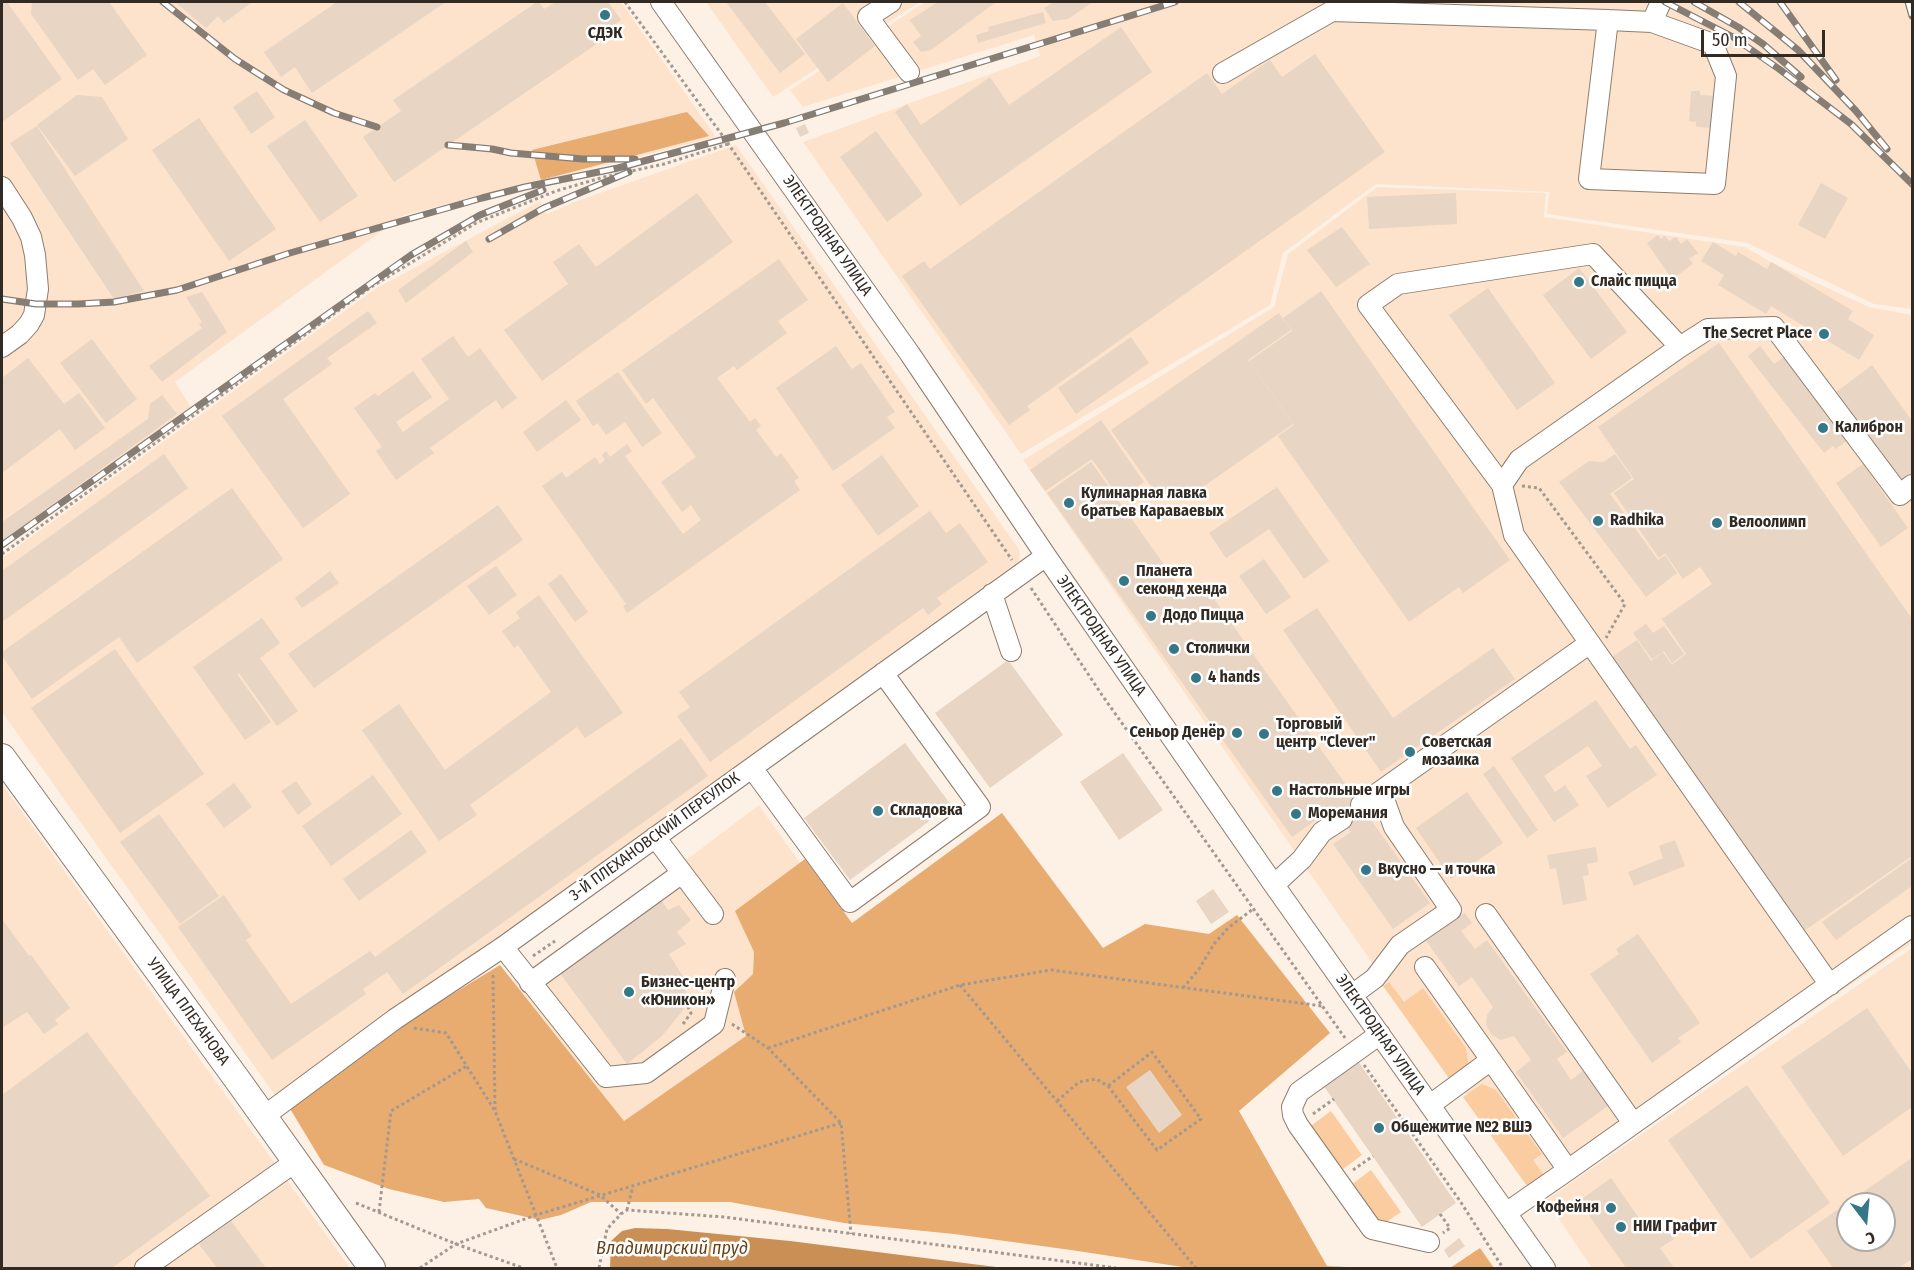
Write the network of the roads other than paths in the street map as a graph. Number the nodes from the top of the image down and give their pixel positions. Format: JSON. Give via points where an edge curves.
{"nodes":[{"id":1,"x":662,"y":2,"type":"edge"},
{"id":2,"x":891,"y":2,"type":"edge"},
{"id":3,"x":1661,"y":2,"type":"edge"},
{"id":4,"x":1608,"y":20,"type":"junction"},
{"id":5,"x":1652,"y":22,"type":"junction"},
{"id":6,"x":909,"y":72,"type":"dead end"},
{"id":7,"x":1223,"y":73,"type":"dead end"},
{"id":8,"x":2,"y":187,"type":"edge"},
{"id":9,"x":2,"y":347,"type":"edge"},
{"id":10,"x":1680,"y":347,"type":"junction"},
{"id":11,"x":1502,"y":485,"type":"junction"},
{"id":12,"x":1912,"y":485,"type":"edge"},
{"id":13,"x":1046,"y":556,"type":"junction"},
{"id":14,"x":992,"y":594,"type":"junction"},
{"id":15,"x":1595,"y":644,"type":"junction"},
{"id":16,"x":1011,"y":651,"type":"dead end"},
{"id":17,"x":883,"y":673,"type":"junction"},
{"id":18,"x":6,"y":768,"type":"edge"},
{"id":19,"x":752,"y":768,"type":"junction"},
{"id":20,"x":1384,"y":789,"type":"junction"},
{"id":21,"x":1361,"y":805,"type":"dead end"},
{"id":22,"x":1342,"y":819,"type":"dead end"},
{"id":23,"x":655,"y":837,"type":"junction"},
{"id":24,"x":682,"y":873,"type":"junction"},
{"id":25,"x":1274,"y":885,"type":"junction"},
{"id":26,"x":712,"y":914,"type":"dead end"},
{"id":27,"x":1486,"y":914,"type":"dead end"},
{"id":28,"x":1912,"y":926,"type":"edge"},
{"id":29,"x":506,"y":951,"type":"junction"},
{"id":30,"x":1425,"y":967,"type":"dead end"},
{"id":31,"x":725,"y":978,"type":"dead end"},
{"id":32,"x":530,"y":983,"type":"junction"},
{"id":33,"x":1830,"y":985,"type":"junction"},
{"id":34,"x":1352,"y":995,"type":"junction"},
{"id":35,"x":1380,"y":1034,"type":"junction"},
{"id":36,"x":1491,"y":1060,"type":"junction"},
{"id":37,"x":1430,"y":1106,"type":"junction"},
{"id":38,"x":263,"y":1118,"type":"junction"},
{"id":39,"x":1633,"y":1123,"type":"junction"},
{"id":40,"x":295,"y":1162,"type":"junction"},
{"id":41,"x":1568,"y":1170,"type":"junction"},
{"id":42,"x":1506,"y":1213,"type":"junction"},
{"id":43,"x":1429,"y":1242,"type":"dead end"},
{"id":44,"x":145,"y":1269,"type":"edge"},
{"id":45,"x":372,"y":1269,"type":"edge"},
{"id":46,"x":1545,"y":1269,"type":"edge"}],
"edges":[{"from":1,"to":13,"type":"street","name":"ЭЛЕКТРОДНАЯ УЛИЦА","via":[[910,354]]},
{"from":2,"to":6,"type":"street","via":[[868,17]]},
{"from":3,"to":5,"type":"street"},
{"from":4,"to":5,"type":"street"},
{"from":4,"to":5,"type":"street","via":[[1589,179],[1715,184],[1726,76],[1713,44]]},
{"from":4,"to":7,"type":"street","via":[[1332,11]]},
{"from":8,"to":9,"type":"street","via":[[31,237],[38,289],[29,324]]},
{"from":10,"to":11,"type":"street","via":[[1519,460]]},
{"from":10,"to":11,"type":"street","via":[[1593,254],[1398,284],[1368,305]]},
{"from":10,"to":12,"type":"street","via":[[1708,329],[1774,327],[1900,495]]},
{"from":11,"to":15,"type":"street","via":[[1514,535]]},
{"from":13,"to":14,"type":"street","name":"3-Й ПЛЕХАНОВСКИЙ ПЕРЕУЛОК"},
{"from":13,"to":25,"type":"street","name":"ЭЛЕКТРОДНАЯ УЛИЦА"},
{"from":14,"to":16,"type":"street"},
{"from":14,"to":17,"type":"street","name":"3-Й ПЛЕХАНОВСКИЙ ПЕРЕУЛОК"},
{"from":15,"to":20,"type":"street"},
{"from":15,"to":33,"type":"street"},
{"from":17,"to":19,"type":"street","name":"3-Й ПЛЕХАНОВСКИЙ ПЕРЕУЛОК"},
{"from":17,"to":19,"type":"street","via":[[980,807],[850,902]]},
{"from":18,"to":38,"type":"main road","name":"УЛИЦА ПЛЕХАНОВА"},
{"from":19,"to":23,"type":"street","name":"3-Й ПЛЕХАНОВСКИЙ ПЕРЕУЛОК"},
{"from":20,"to":21,"type":"street"},
{"from":20,"to":34,"type":"street","via":[[1394,827],[1450,910],[1400,945],[1375,978]]},
{"from":22,"to":25,"type":"street","via":[[1322,832],[1302,859]]},
{"from":23,"to":24,"type":"street"},
{"from":23,"to":29,"type":"street","name":"3-Й ПЛЕХАНОВСКИЙ ПЕРЕУЛОК"},
{"from":24,"to":26,"type":"street"},
{"from":24,"to":32,"type":"street"},
{"from":25,"to":34,"type":"street","name":"ЭЛЕКТРОДНАЯ УЛИЦА"},
{"from":27,"to":39,"type":"street"},
{"from":28,"to":33,"type":"street"},
{"from":29,"to":32,"type":"street"},
{"from":29,"to":38,"type":"street","name":"3-Й ПЛЕХАНОВСКИЙ ПЕРЕУЛОК","via":[[395,1019]]},
{"from":30,"to":36,"type":"street"},
{"from":31,"to":32,"type":"street","via":[[714,1024],[646,1073],[606,1077]]},
{"from":33,"to":39,"type":"street"},
{"from":34,"to":35,"type":"street","name":"ЭЛЕКТРОДНАЯ УЛИЦА"},
{"from":35,"to":37,"type":"street","name":"ЭЛЕКТРОДНАЯ УЛИЦА"},
{"from":35,"to":43,"type":"street","via":[[1299,1092],[1292,1107],[1298,1125],[1372,1229]]},
{"from":36,"to":37,"type":"street"},
{"from":36,"to":41,"type":"street"},
{"from":37,"to":42,"type":"street","name":"ЭЛЕКТРОДНАЯ УЛИЦА"},
{"from":38,"to":40,"type":"main road","name":"УЛИЦА ПЛЕХАНОВА"},
{"from":39,"to":41,"type":"street"},
{"from":40,"to":44,"type":"street"},
{"from":40,"to":45,"type":"main road","name":"УЛИЦА ПЛЕХАНОВА"},
{"from":41,"to":42,"type":"street"},
{"from":42,"to":46,"type":"street","name":"ЭЛЕКТРОДНАЯ УЛИЦА"}]}
